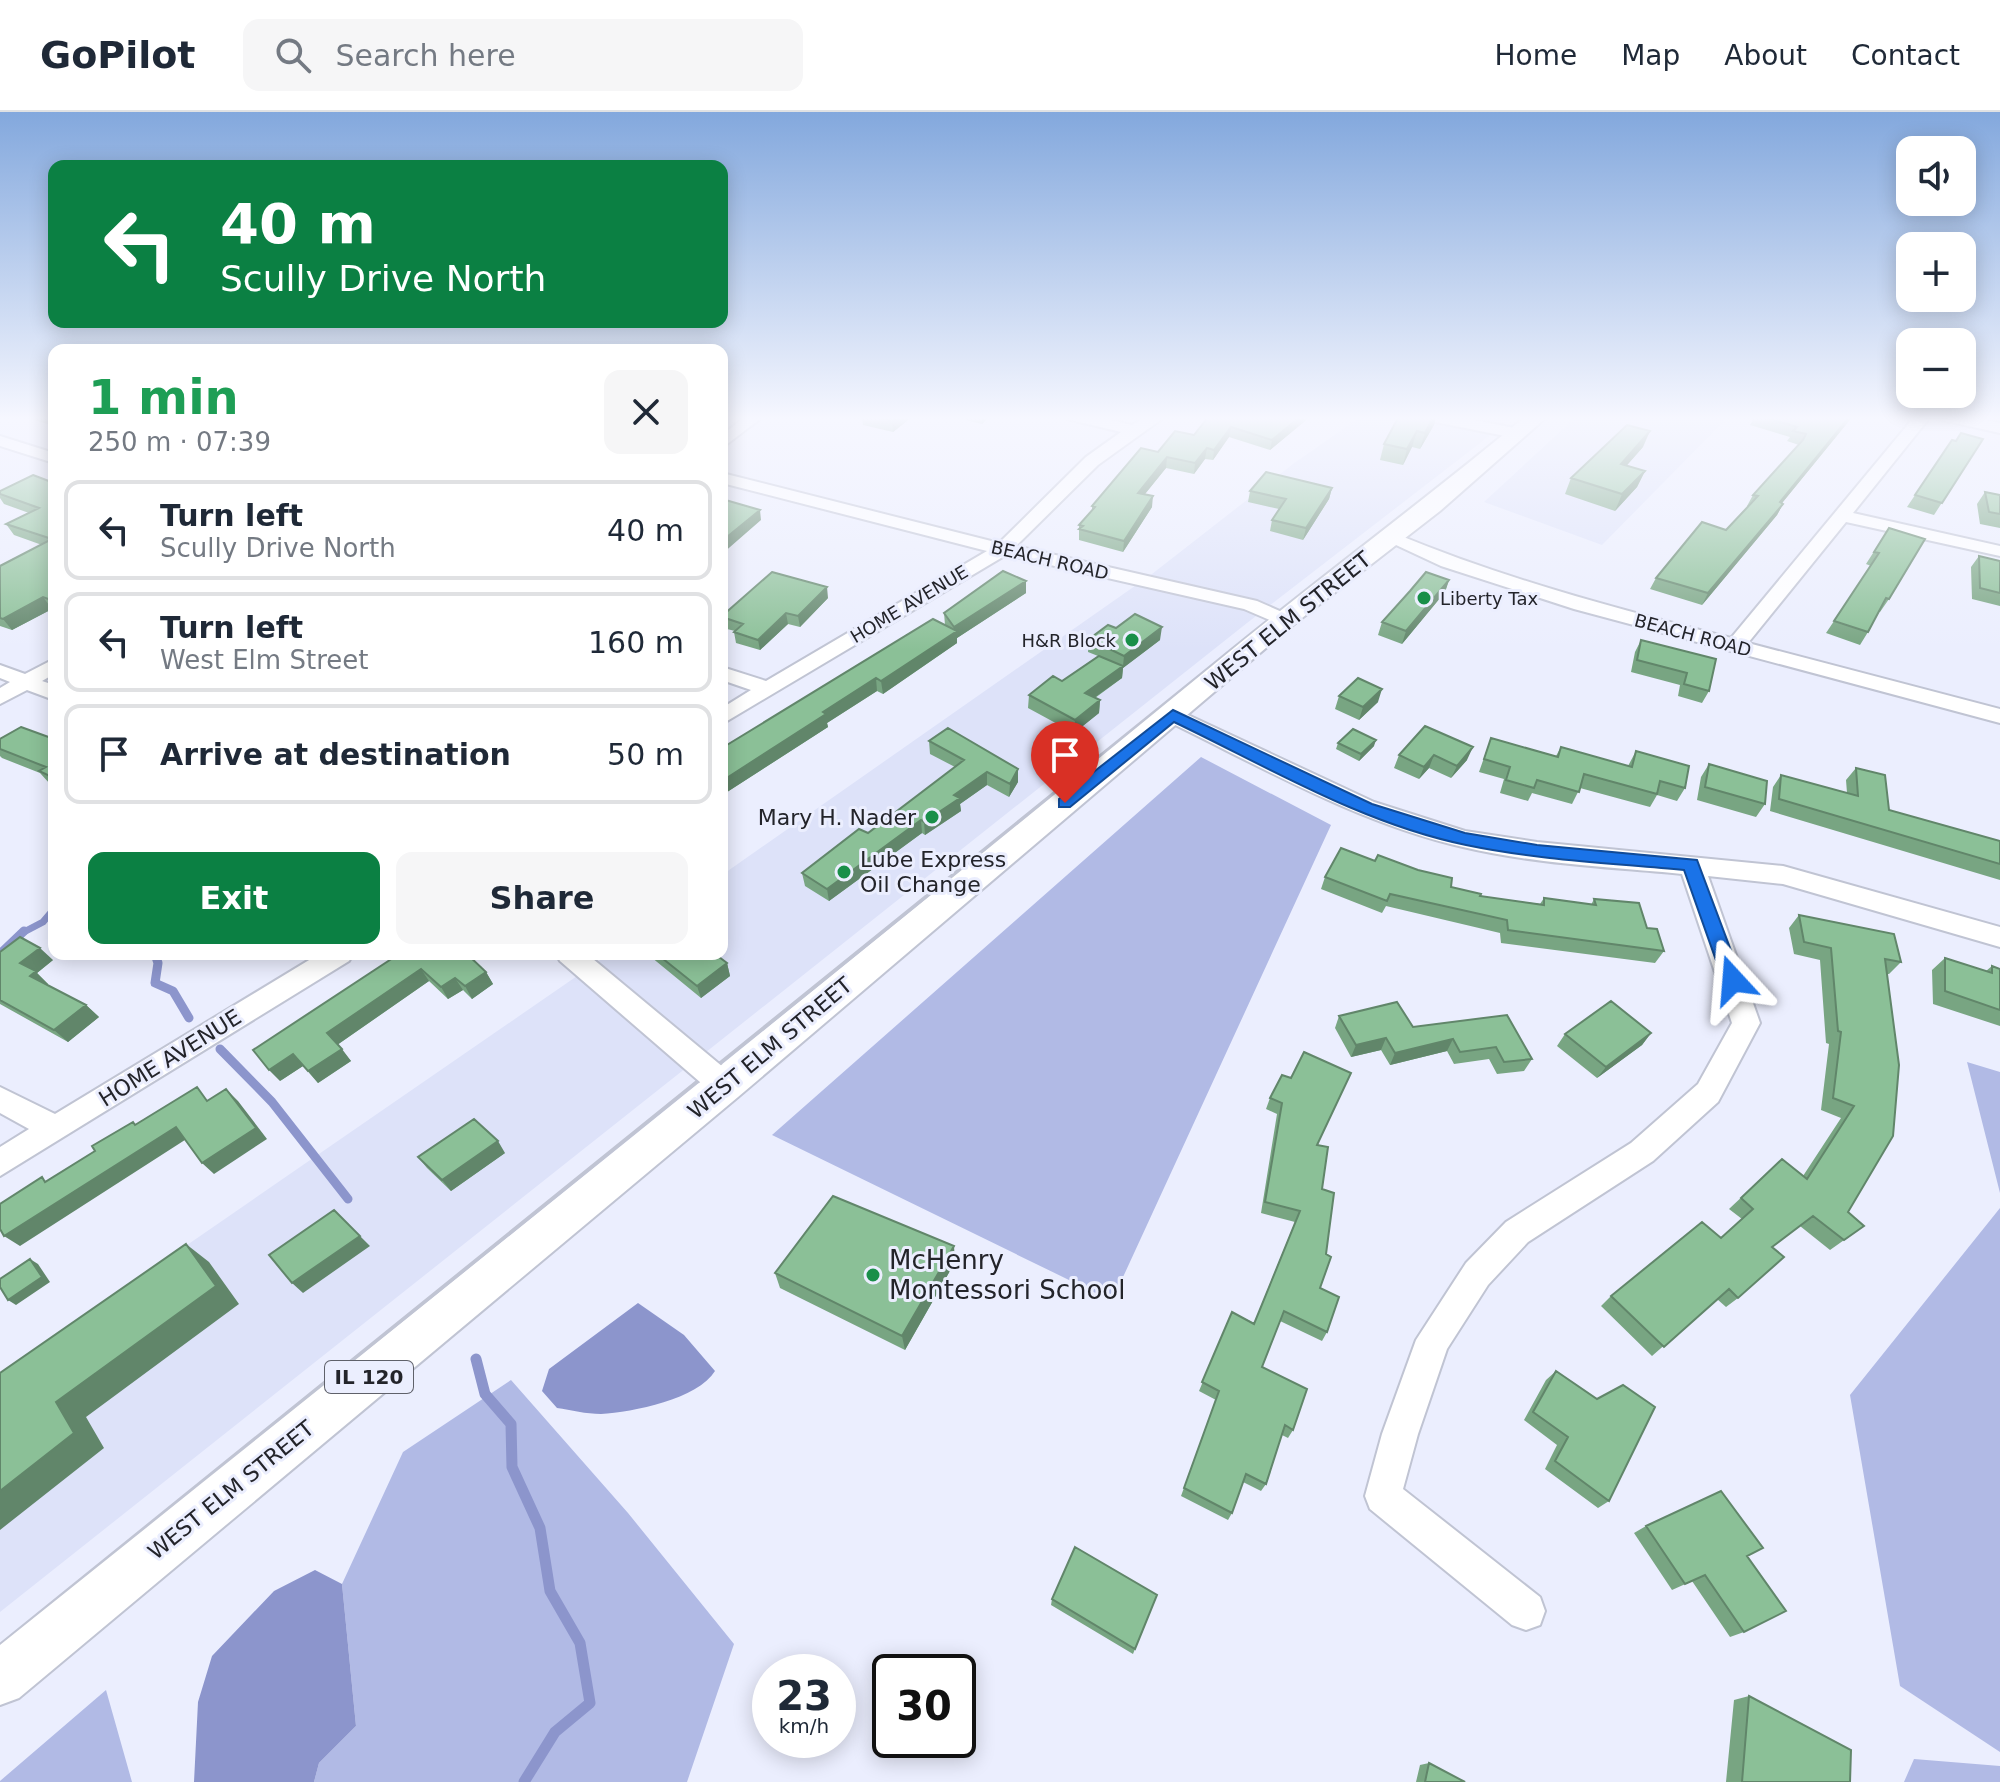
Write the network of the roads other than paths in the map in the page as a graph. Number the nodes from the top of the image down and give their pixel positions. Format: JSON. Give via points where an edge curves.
{"nodes":[{"id":1,"x":785,"y":494,"type":"edge"},
{"id":2,"x":1059,"y":494,"type":"edge"},
{"id":3,"x":1443,"y":494,"type":"edge"},
{"id":4,"x":1861,"y":494,"type":"edge"},
{"id":5,"x":1844,"y":516,"type":"junction"},
{"id":6,"x":1390,"y":538,"type":"junction"},
{"id":7,"x":1003,"y":549,"type":"junction"},
{"id":8,"x":2000,"y":551,"type":"edge"},
{"id":9,"x":1284,"y":620,"type":"junction"},
{"id":10,"x":1735,"y":646,"type":"junction"},
{"id":11,"x":48,"y":668,"type":"edge"},
{"id":12,"x":0,"y":671,"type":"edge"},
{"id":13,"x":728,"y":675,"type":"edge"},
{"id":14,"x":26,"y":681,"type":"junction"},
{"id":15,"x":768,"y":689,"type":"junction"},
{"id":16,"x":48,"y":690,"type":"edge"},
{"id":17,"x":0,"y":697,"type":"edge"},
{"id":18,"x":728,"y":713,"type":"edge"},
{"id":19,"x":1173,"y":715,"type":"junction"},
{"id":20,"x":2000,"y":716,"type":"edge"},
{"id":21,"x":1691,"y":864,"type":"junction"},
{"id":22,"x":2000,"y":937,"type":"edge"},
{"id":23,"x":330,"y":960,"type":"edge"},
{"id":24,"x":576,"y":960,"type":"edge"},
{"id":25,"x":725,"y":1086,"type":"junction"},
{"id":26,"x":0,"y":1099,"type":"edge"},
{"id":27,"x":56,"y":1129,"type":"junction"},
{"id":28,"x":0,"y":1163,"type":"edge"},
{"id":29,"x":1526,"y":1611,"type":"dead end"},
{"id":30,"x":0,"y":1679,"type":"edge"}],
"edges":[{"from":1,"to":7,"type":"street","name":"BEACH ROAD"},
{"from":2,"to":7,"type":"street","name":"HOME AVENUE"},
{"from":3,"to":6,"type":"main road","name":"WEST ELM STREET","number":"IL 120"},
{"from":4,"to":5,"type":"street"},
{"from":5,"to":8,"type":"street"},
{"from":5,"to":10,"type":"street"},
{"from":6,"to":9,"type":"main road","name":"WEST ELM STREET","number":"IL 120"},
{"from":6,"to":10,"type":"street","name":"BEACH ROAD","via":[[1581,605]]},
{"from":7,"to":9,"type":"street","name":"BEACH ROAD","via":[[1250,605]]},
{"from":7,"to":15,"type":"street","name":"HOME AVENUE"},
{"from":9,"to":19,"type":"main road","name":"WEST ELM STREET","number":"IL 120"},
{"from":10,"to":20,"type":"street","name":"BEACH ROAD"},
{"from":11,"to":14,"type":"street"},
{"from":12,"to":14,"type":"street"},
{"from":13,"to":15,"type":"street"},
{"from":14,"to":16,"type":"street"},
{"from":14,"to":17,"type":"street"},
{"from":15,"to":18,"type":"street","name":"HOME AVENUE"},
{"from":19,"to":21,"type":"street","via":[[1366,808],[1464,839]]},
{"from":19,"to":25,"type":"main road","name":"WEST ELM STREET","number":"IL 120"},
{"from":21,"to":22,"type":"street","via":[[1783,875]]},
{"from":21,"to":29,"type":"street","via":[[1746,1023],[1708,1093],[1642,1152],[1517,1232],[1477,1274],[1433,1340],[1383,1496]]},
{"from":23,"to":27,"type":"street","name":"HOME AVENUE"},
{"from":24,"to":25,"type":"street"},
{"from":25,"to":30,"type":"main road","name":"WEST ELM STREET","number":"IL 120"},
{"from":26,"to":27,"type":"street"},
{"from":27,"to":28,"type":"street","name":"HOME AVENUE"}]}
